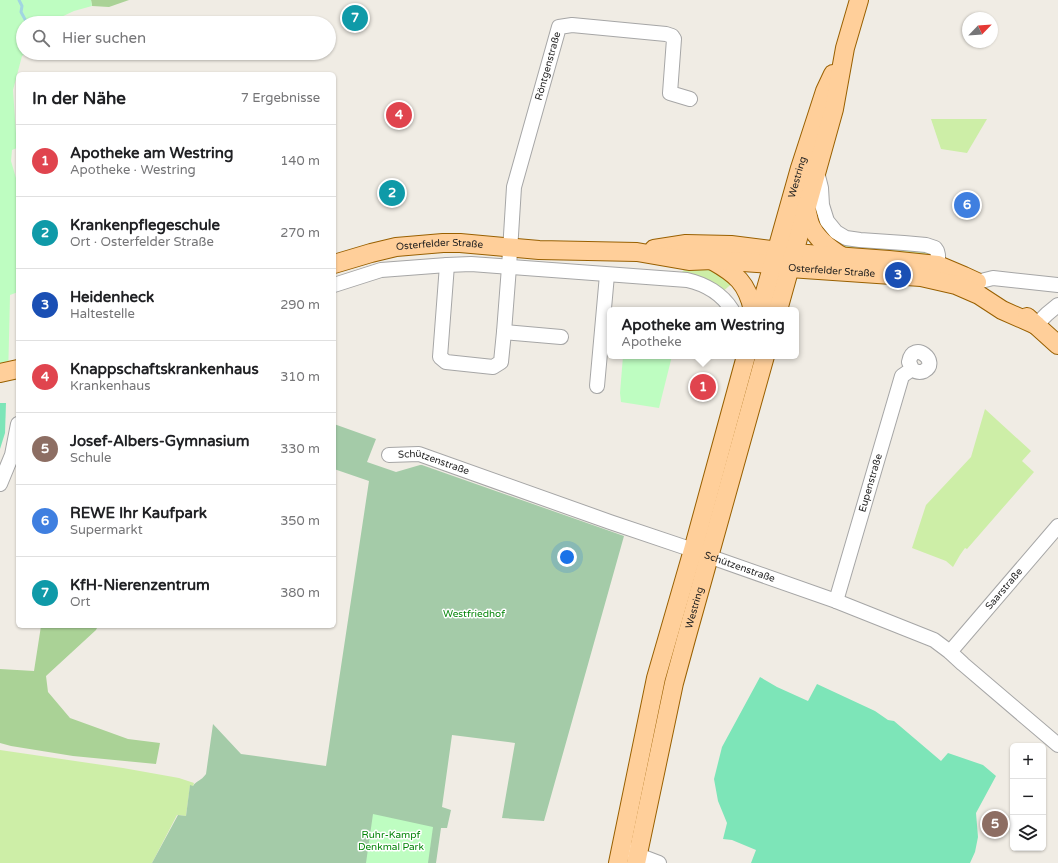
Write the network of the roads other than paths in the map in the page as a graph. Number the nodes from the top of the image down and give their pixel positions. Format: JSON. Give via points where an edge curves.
{"nodes":[{"id":1,"x":859,"y":0,"type":"edge"},
{"id":2,"x":845,"y":48,"type":"junction"},
{"id":3,"x":690,"y":99,"type":"dead end"},
{"id":4,"x":817,"y":170,"type":"junction"},
{"id":5,"x":806,"y":209,"type":"junction"},
{"id":6,"x":510,"y":247,"type":"junction"},
{"id":7,"x":637,"y":252,"type":"junction"},
{"id":8,"x":371,"y":253,"type":"junction"},
{"id":9,"x":845,"y":258,"type":"junction"},
{"id":10,"x":783,"y":259,"type":"junction"},
{"id":11,"x":713,"y":260,"type":"junction"},
{"id":12,"x":689,"y":261,"type":"junction"},
{"id":13,"x":336,"y":263,"type":"edge"},
{"id":14,"x":447,"y":265,"type":"junction"},
{"id":15,"x":938,"y":265,"type":"junction"},
{"id":16,"x":509,"y":267,"type":"junction"},
{"id":17,"x":376,"y":271,"type":"junction"},
{"id":18,"x":608,"y":275,"type":"junction"},
{"id":19,"x":670,"y":279,"type":"junction"},
{"id":20,"x":977,"y":282,"type":"junction"},
{"id":21,"x":336,"y":284,"type":"edge"},
{"id":22,"x":1058,"y":285,"type":"edge"},
{"id":23,"x":1058,"y":305,"type":"edge"},
{"id":24,"x":730,"y":307,"type":"edge"},
{"id":25,"x":752,"y":307,"type":"edge"},
{"id":26,"x":761,"y":307,"type":"edge"},
{"id":27,"x":778,"y":307,"type":"edge"},
{"id":28,"x":1036,"y":325,"type":"junction"},
{"id":29,"x":504,"y":332,"type":"junction"},
{"id":30,"x":561,"y":337,"type":"dead end"},
{"id":31,"x":1058,"y":345,"type":"edge"},
{"id":32,"x":764,"y":359,"type":"edge"},
{"id":33,"x":743,"y":361,"type":"edge"},
{"id":34,"x":16,"y":369,"type":"edge"},
{"id":35,"x":912,"y":369,"type":"dead end"},
{"id":36,"x":0,"y":373,"type":"edge"},
{"id":37,"x":597,"y":386,"type":"dead end"},
{"id":38,"x":16,"y":434,"type":"edge"},
{"id":39,"x":389,"y":455,"type":"dead end"},
{"id":40,"x":0,"y":484,"type":"edge"},
{"id":41,"x":1058,"y":526,"type":"edge"},
{"id":42,"x":700,"y":553,"type":"junction"},
{"id":43,"x":836,"y":601,"type":"junction"},
{"id":44,"x":950,"y":652,"type":"junction"},
{"id":45,"x":1058,"y":745,"type":"edge"},
{"id":46,"x":622,"y":844,"type":"junction"},
{"id":47,"x":637,"y":859,"type":"edge"},
{"id":48,"x":618,"y":863,"type":"edge"},
{"id":49,"x":660,"y":863,"type":"edge"}],
"edges":[{"from":1,"to":2,"type":"main road","name":"Westring"},
{"from":2,"to":4,"type":"main road","name":"Westring","via":[[834,109]]},
{"from":2,"to":10,"type":"main road","name":"Westring","via":[[823,97],[802,160]]},
{"from":3,"to":6,"type":"street","name":"Röntgenstraße","via":[[670,93],[674,39],[669,34],[572,25],[559,27],[514,187]]},
{"from":4,"to":5,"type":"main road","name":"Westring"},
{"from":4,"to":15,"type":"street","via":[[822,205],[827,221],[836,232],[846,238],[926,245],[935,248]]},
{"from":5,"to":9,"type":"main road","via":[[817,236]]},
{"from":5,"to":10,"type":"main road","name":"Westring"},
{"from":6,"to":7,"type":"main road","name":"Osterfelder Straße"},
{"from":6,"to":8,"type":"main road","name":"Osterfelder Straße","via":[[444,243],[396,247]]},
{"from":6,"to":16,"type":"street","name":"Osterfelder Straße"},
{"from":7,"to":10,"type":"main road","name":"Osterfelder Straße","via":[[686,244],[732,245]]},
{"from":7,"to":12,"type":"main road","name":"Osterfelder Straße"},
{"from":8,"to":13,"type":"main road","name":"Osterfelder Straße"},
{"from":8,"to":17,"type":"street"},
{"from":9,"to":10,"type":"main road","name":"Osterfelder Straße"},
{"from":9,"to":15,"type":"main road","name":"Osterfelder Straße"},
{"from":10,"to":11,"type":"main road","name":"Osterfelder Straße"},
{"from":10,"to":26,"type":"main road","name":"Westring"},
{"from":10,"to":27,"type":"main road","name":"Westring"},
{"from":10,"to":28,"type":"main road","name":"Osterfelder Straße","via":[[865,274],[920,277],[949,283],[979,295],[1002,310]]},
{"from":11,"to":12,"type":"main road","name":"Osterfelder Straße"},
{"from":11,"to":25,"type":"main road","via":[[738,278]]},
{"from":12,"to":19,"type":"street"},
{"from":14,"to":16,"type":"street","name":"Osterfelder Straße"},
{"from":14,"to":17,"type":"street","name":"Osterfelder Straße"},
{"from":14,"to":29,"type":"street","name":"Osterfelder Straße","via":[[440,357],[446,362],[493,367],[501,362]]},
{"from":15,"to":20,"type":"main road","name":"Osterfelder Straße"},
{"from":16,"to":18,"type":"street","name":"Osterfelder Straße"},
{"from":16,"to":29,"type":"street","name":"Osterfelder Straße"},
{"from":17,"to":21,"type":"street","name":"Osterfelder Straße"},
{"from":18,"to":19,"type":"street","name":"Osterfelder Straße"},
{"from":18,"to":37,"type":"street"},
{"from":19,"to":24,"type":"street","name":"Osterfelder Straße","via":[[696,282],[719,295]]},
{"from":20,"to":22,"type":"street","via":[[993,278]]},
{"from":20,"to":28,"type":"main road","name":"Osterfelder Straße","via":[[1006,298]]},
{"from":23,"to":28,"type":"street"},
{"from":28,"to":31,"type":"main road","name":"Osterfelder Straße"},
{"from":29,"to":30,"type":"street"},
{"from":32,"to":42,"type":"main road","name":"Westring"},
{"from":33,"to":42,"type":"main road","name":"Westring"},
{"from":34,"to":36,"type":"main road"},
{"from":35,"to":43,"type":"street","name":"Eupenstraße","via":[[902,376]]},
{"from":38,"to":40,"type":"street","via":[[12,455]]},
{"from":39,"to":42,"type":"street","name":"Schützenstraße","via":[[419,454]]},
{"from":41,"to":44,"type":"street","name":"Saarstraße"},
{"from":42,"to":43,"type":"street","name":"Schützenstraße"},
{"from":42,"to":46,"type":"main road","name":"Westring","via":[[656,678]]},
{"from":42,"to":47,"type":"main road","name":"Westring"},
{"from":43,"to":44,"type":"street","name":"Schützenstraße","via":[[934,640]]},
{"from":44,"to":45,"type":"street","name":"Schützenstraße"},
{"from":46,"to":47,"type":"street"},
{"from":46,"to":48,"type":"main road","name":"Westring"},
{"from":47,"to":49,"type":"street"}]}
